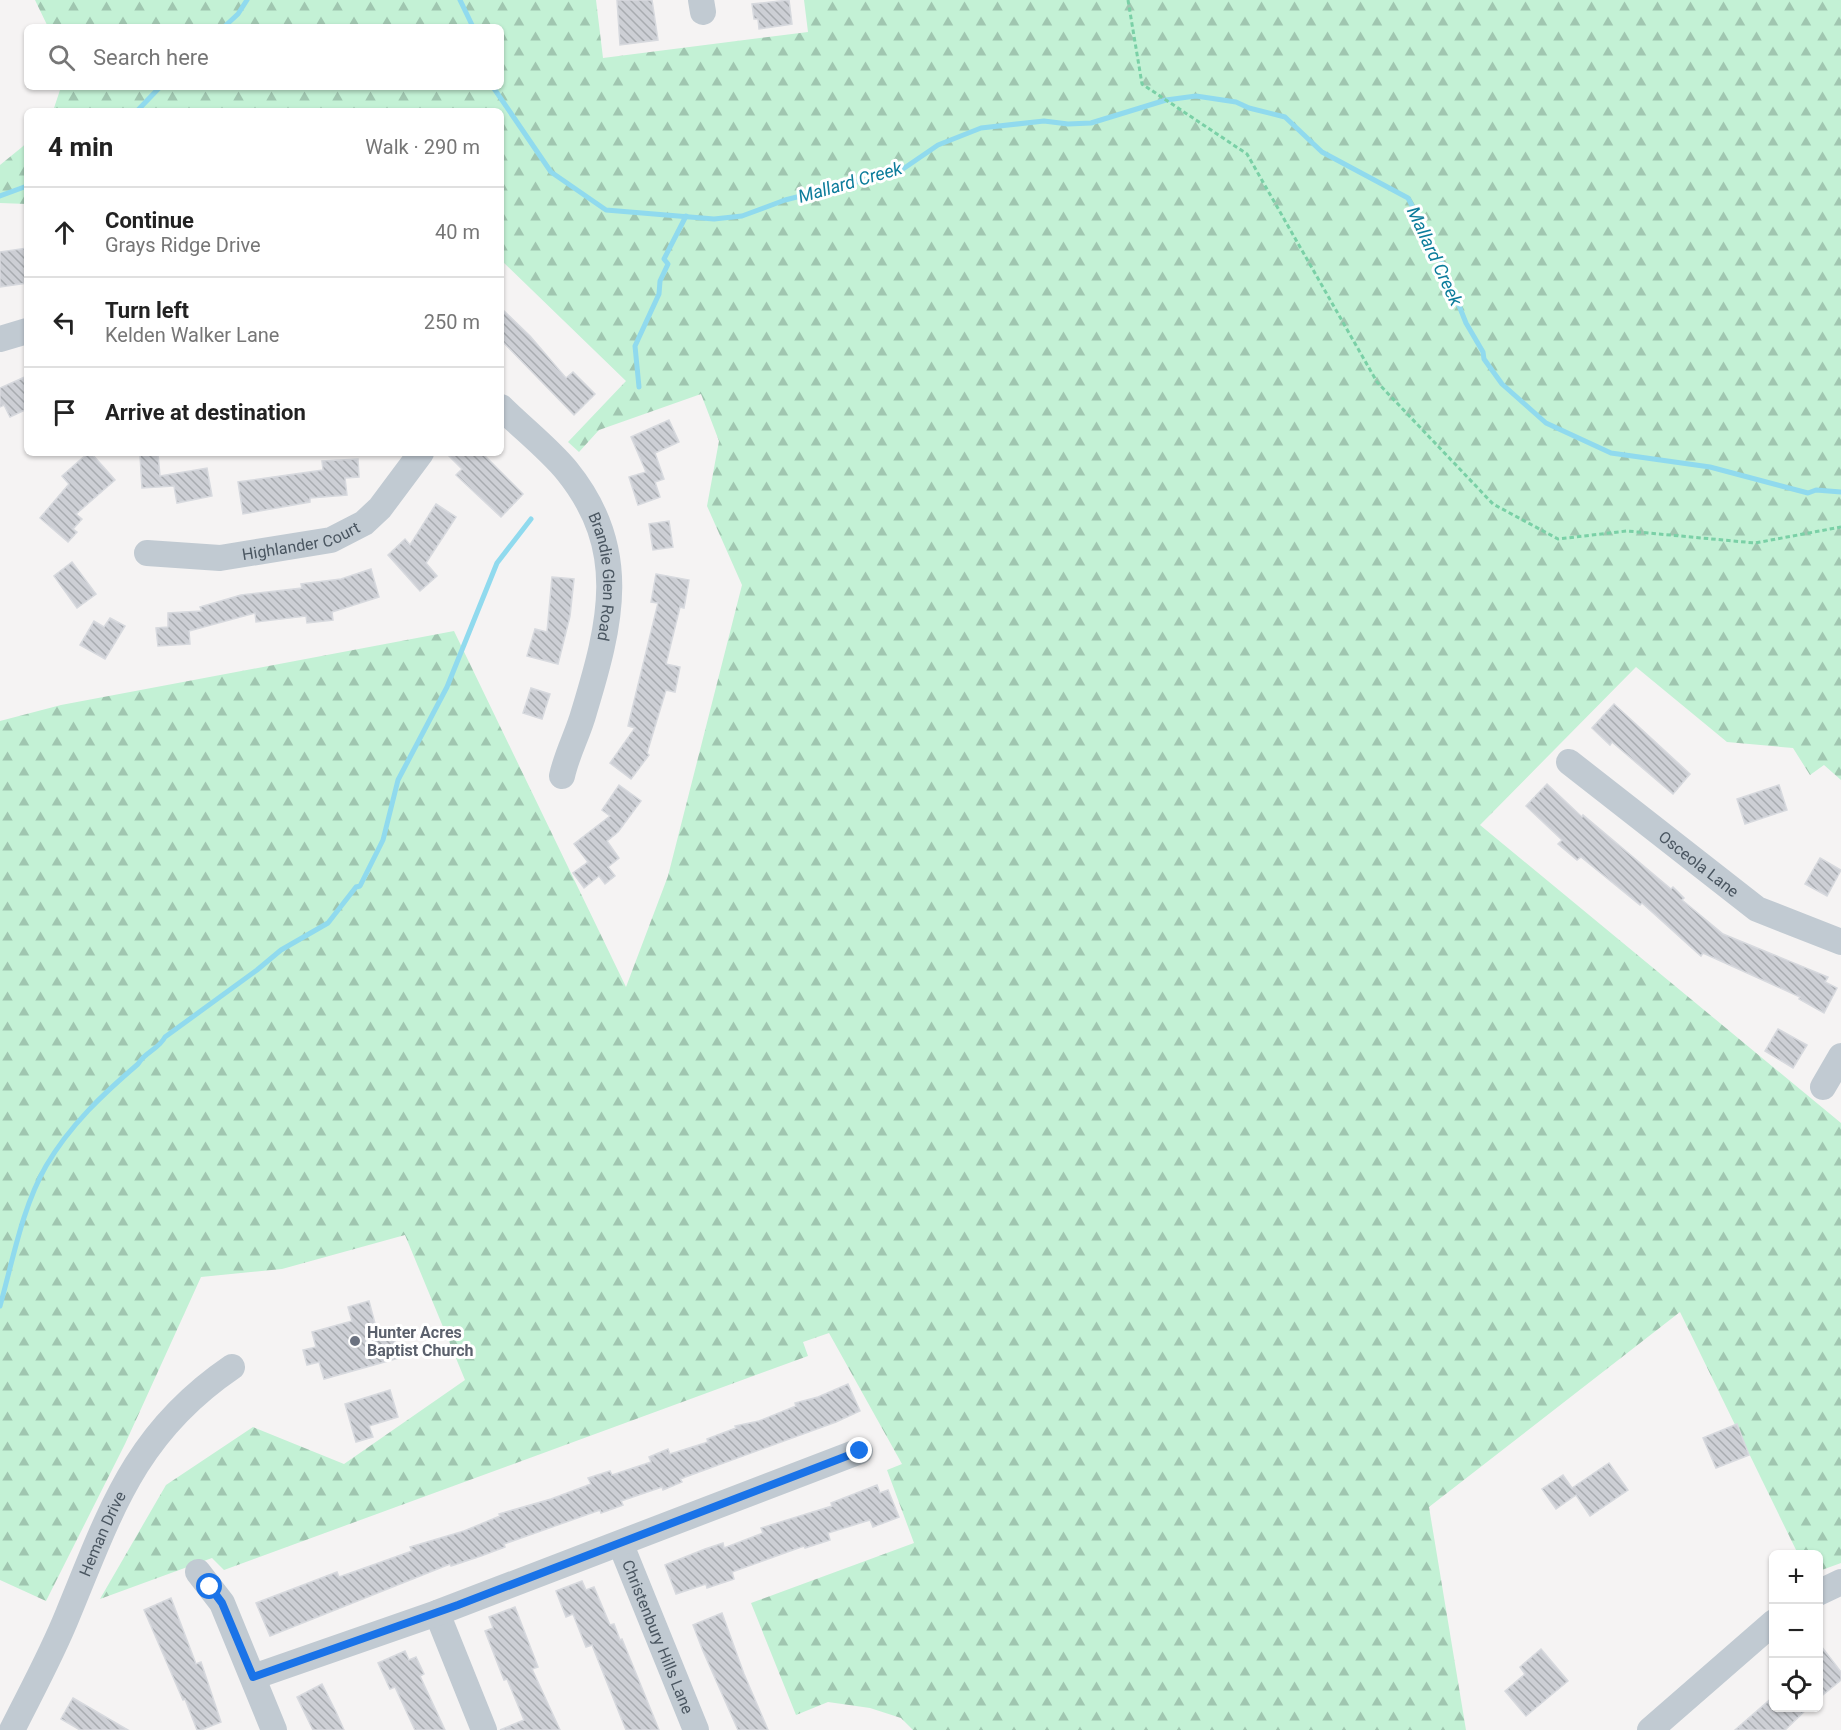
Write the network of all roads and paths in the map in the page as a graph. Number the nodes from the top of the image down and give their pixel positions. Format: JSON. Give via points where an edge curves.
{"nodes":[{"id":1,"x":1128,"y":0,"type":"edge"},
{"id":2,"x":24,"y":332,"type":"edge"},
{"id":3,"x":0,"y":339,"type":"edge"},
{"id":4,"x":504,"y":410,"type":"edge"},
{"id":5,"x":419,"y":456,"type":"edge"},
{"id":6,"x":1841,"y":527,"type":"edge"},
{"id":7,"x":147,"y":554,"type":"dead end"},
{"id":8,"x":1569,"y":762,"type":"dead end"},
{"id":9,"x":562,"y":776,"type":"dead end"},
{"id":10,"x":1841,"y":942,"type":"edge"},
{"id":11,"x":1841,"y":1056,"type":"edge"},
{"id":12,"x":1823,"y":1087,"type":"dead end"},
{"id":13,"x":232,"y":1367,"type":"dead end"},
{"id":14,"x":860,"y":1451,"type":"dead end"},
{"id":15,"x":621,"y":1545,"type":"junction"},
{"id":16,"x":198,"y":1572,"type":"dead end"},
{"id":17,"x":1841,"y":1582,"type":"edge"},
{"id":18,"x":1823,"y":1591,"type":"edge"},
{"id":19,"x":437,"y":1613,"type":"junction"},
{"id":20,"x":1769,"y":1626,"type":"edge"},
{"id":21,"x":253,"y":1677,"type":"junction"},
{"id":22,"x":12,"y":1730,"type":"edge"},
{"id":23,"x":274,"y":1730,"type":"edge"},
{"id":24,"x":484,"y":1730,"type":"edge"},
{"id":25,"x":696,"y":1730,"type":"edge"},
{"id":26,"x":1650,"y":1730,"type":"edge"}],
"edges":[{"from":1,"to":6,"type":"path","via":[[1142,84],[1246,154],[1377,382],[1493,504],[1558,539],[1627,531],[1755,543]]},
{"from":2,"to":3,"type":"street"},
{"from":4,"to":9,"type":"street","name":"Brandie Glen Road","via":[[565,468],[581,489],[596,518],[610,569],[609,614],[584,714]]},
{"from":5,"to":7,"type":"street","name":"Highlander Court","via":[[380,508],[364,523],[331,540],[220,558]]},
{"from":8,"to":10,"type":"street","name":"Osceola Lane","via":[[1757,909]]},
{"from":11,"to":12,"type":"street"},
{"from":13,"to":22,"type":"street","name":"Heman Drive","via":[[198,1391],[165,1424],[132,1470]]},
{"from":14,"to":15,"type":"street"},
{"from":15,"to":19,"type":"street"},
{"from":15,"to":25,"type":"street","name":"Christenbury Hills Lane"},
{"from":16,"to":21,"type":"street","via":[[222,1603]]},
{"from":17,"to":18,"type":"street"},
{"from":19,"to":21,"type":"street"},
{"from":19,"to":24,"type":"street"},
{"from":20,"to":26,"type":"street"},
{"from":21,"to":23,"type":"street"}]}
